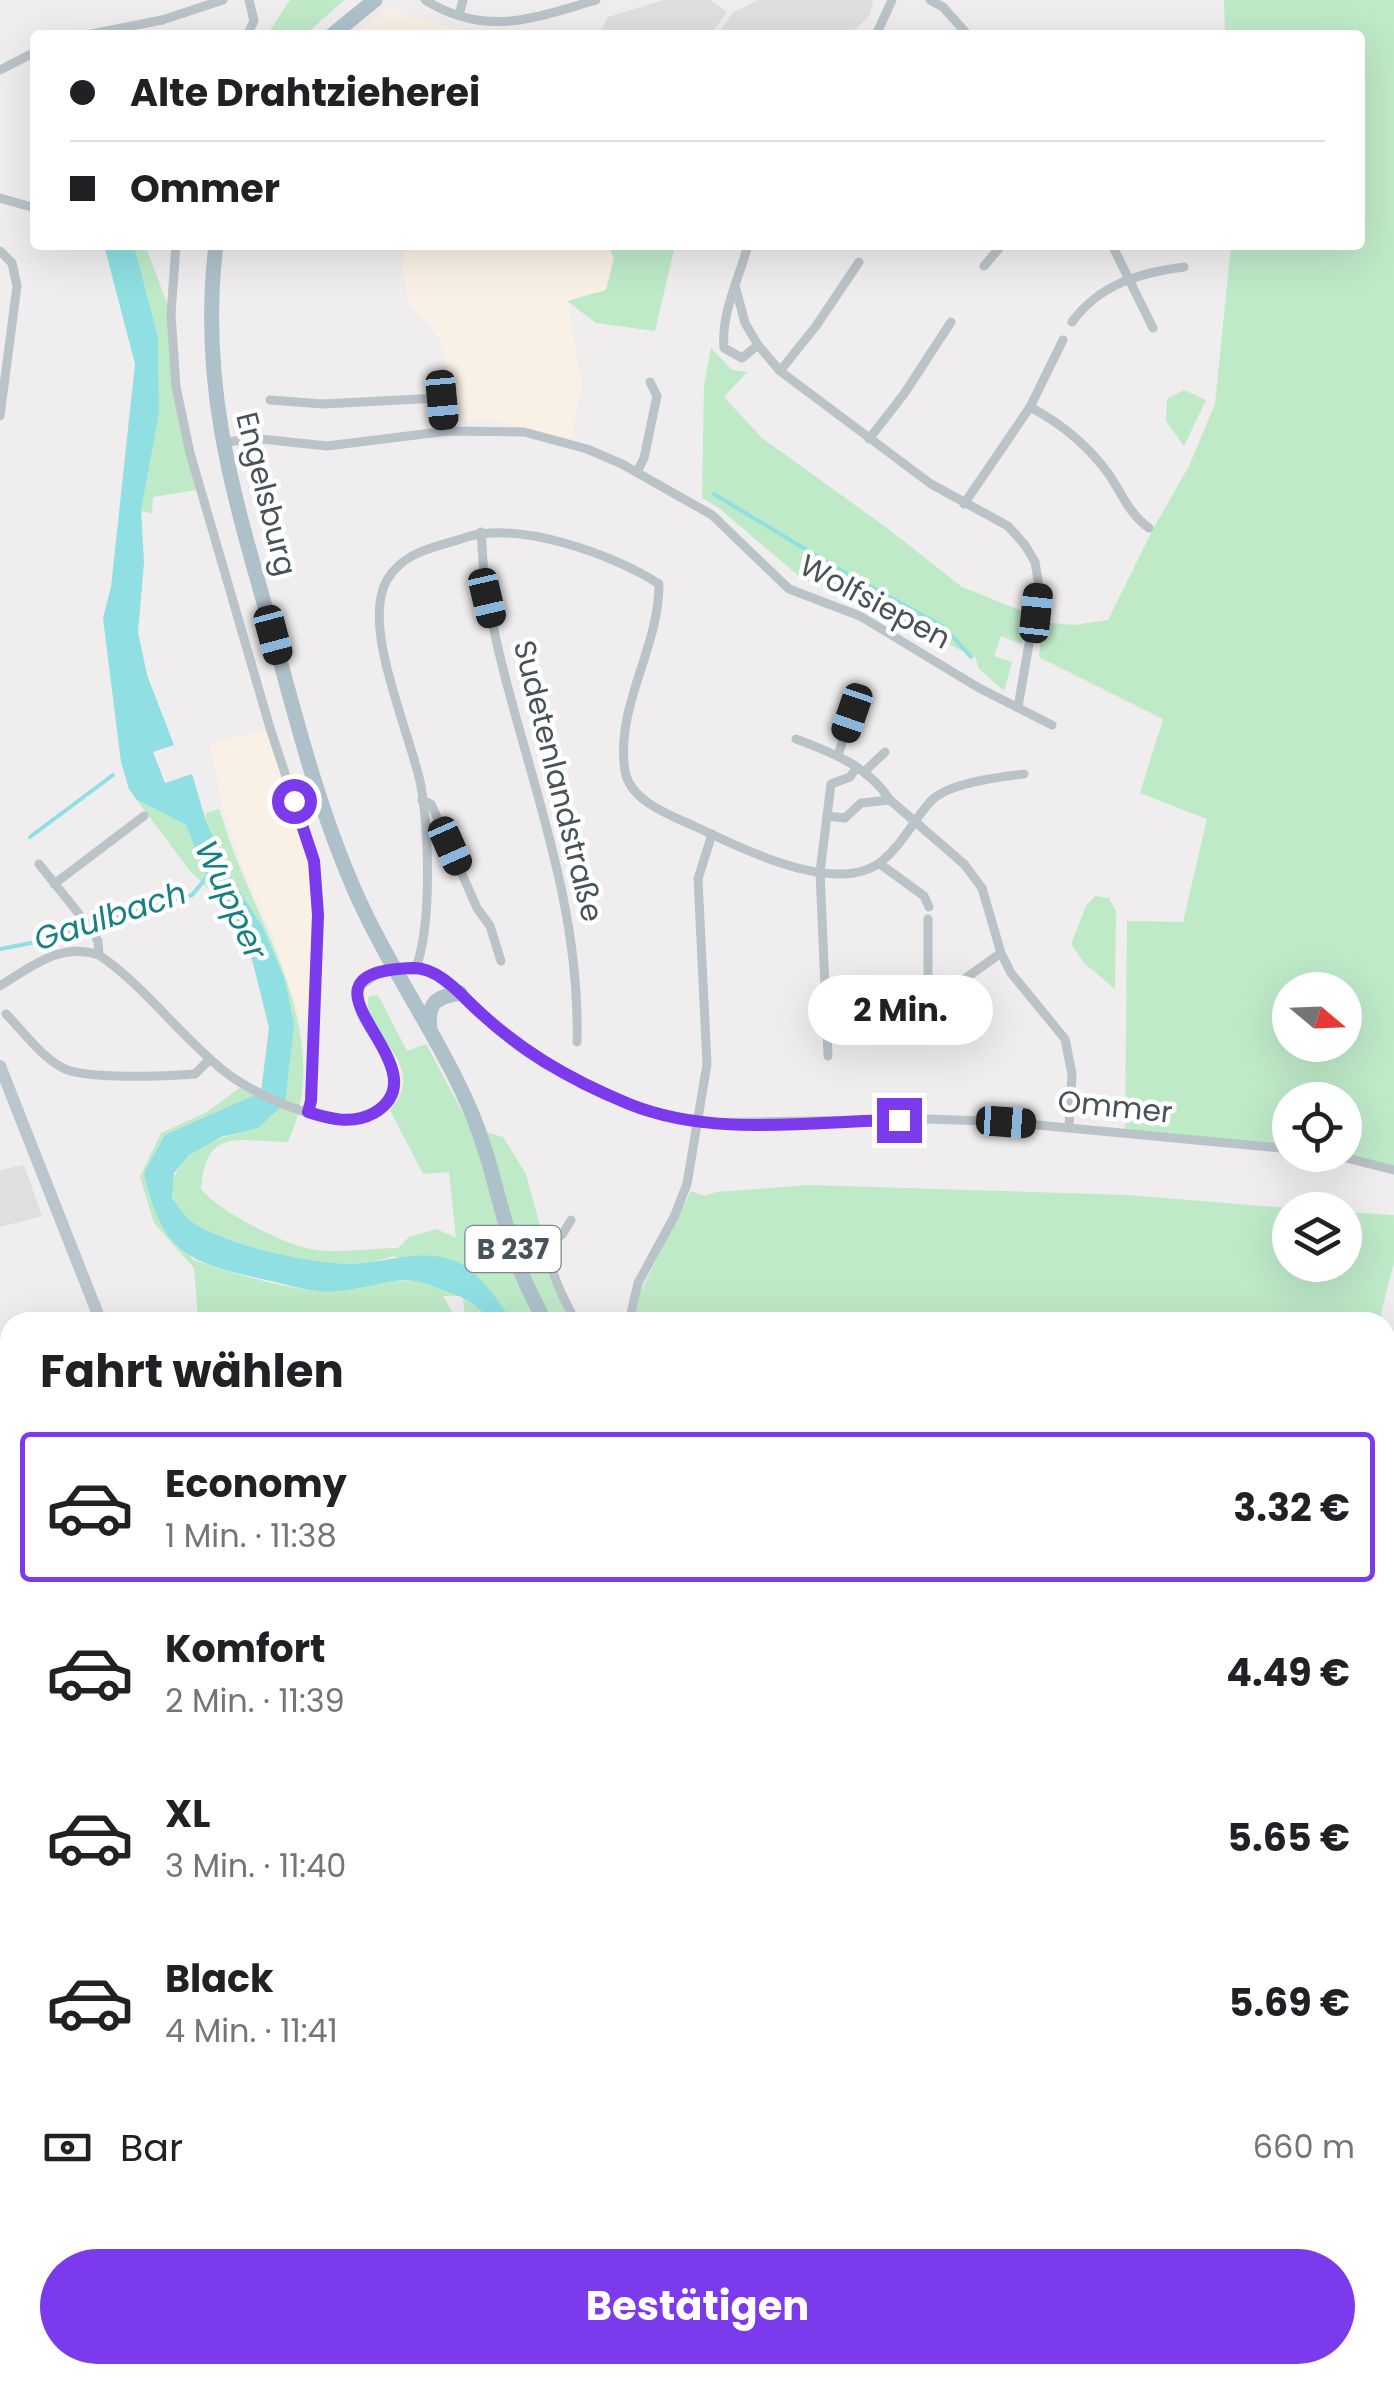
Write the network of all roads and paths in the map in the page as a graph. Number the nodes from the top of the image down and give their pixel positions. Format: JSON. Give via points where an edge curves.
{"nodes":[{"id":1,"x":223,"y":0,"type":"edge"},
{"id":2,"x":249,"y":0,"type":"edge"},
{"id":3,"x":375,"y":0,"type":"edge"},
{"id":4,"x":425,"y":0,"type":"edge"},
{"id":5,"x":463,"y":0,"type":"edge"},
{"id":6,"x":596,"y":0,"type":"edge"},
{"id":7,"x":892,"y":0,"type":"edge"},
{"id":8,"x":930,"y":0,"type":"edge"},
{"id":9,"x":954,"y":0,"type":"edge"},
{"id":10,"x":943,"y":7,"type":"junction"},
{"id":11,"x":458,"y":16,"type":"junction"},
{"id":12,"x":110,"y":30,"type":"edge"},
{"id":13,"x":250,"y":30,"type":"edge"},
{"id":14,"x":338,"y":30,"type":"edge"},
{"id":15,"x":878,"y":30,"type":"edge"},
{"id":16,"x":964,"y":30,"type":"edge"},
{"id":17,"x":30,"y":55,"type":"edge"},
{"id":18,"x":0,"y":70,"type":"edge"},
{"id":19,"x":0,"y":198,"type":"edge"},
{"id":20,"x":30,"y":207,"type":"edge"},
{"id":21,"x":176,"y":250,"type":"edge"},
{"id":22,"x":216,"y":250,"type":"edge"},
{"id":23,"x":747,"y":250,"type":"edge"},
{"id":24,"x":998,"y":250,"type":"edge"},
{"id":25,"x":1115,"y":250,"type":"edge"},
{"id":26,"x":0,"y":251,"type":"edge"},
{"id":27,"x":860,"y":262,"type":"dead end"},
{"id":28,"x":984,"y":266,"type":"dead end"},
{"id":29,"x":1184,"y":267,"type":"dead end"},
{"id":30,"x":1130,"y":278,"type":"junction"},
{"id":31,"x":736,"y":288,"type":"junction"},
{"id":32,"x":950,"y":322,"type":"dead end"},
{"id":33,"x":1072,"y":322,"type":"dead end"},
{"id":34,"x":1153,"y":328,"type":"dead end"},
{"id":35,"x":1062,"y":340,"type":"dead end"},
{"id":36,"x":758,"y":346,"type":"junction"},
{"id":37,"x":780,"y":371,"type":"junction"},
{"id":38,"x":650,"y":382,"type":"dead end"},
{"id":39,"x":270,"y":400,"type":"dead end"},
{"id":40,"x":1030,"y":408,"type":"junction"},
{"id":41,"x":0,"y":416,"type":"edge"},
{"id":42,"x":445,"y":431,"type":"junction"},
{"id":43,"x":869,"y":439,"type":"junction"},
{"id":44,"x":223,"y":443,"type":"junction"},
{"id":45,"x":637,"y":472,"type":"junction"},
{"id":46,"x":964,"y":504,"type":"junction"},
{"id":47,"x":1148,"y":528,"type":"dead end"},
{"id":48,"x":482,"y":532,"type":"junction"},
{"id":49,"x":1018,"y":707,"type":"junction"},
{"id":50,"x":852,"y":713,"type":"dead end"},
{"id":51,"x":1052,"y":725,"type":"dead end"},
{"id":52,"x":796,"y":740,"type":"dead end"},
{"id":53,"x":885,"y":752,"type":"dead end"},
{"id":54,"x":838,"y":754,"type":"junction"},
{"id":55,"x":861,"y":769,"type":"junction"},
{"id":56,"x":1024,"y":774,"type":"dead end"},
{"id":57,"x":422,"y":800,"type":"junction"},
{"id":58,"x":890,"y":800,"type":"junction"},
{"id":59,"x":144,"y":816,"type":"dead end"},
{"id":60,"x":826,"y":816,"type":"junction"},
{"id":61,"x":914,"y":822,"type":"junction"},
{"id":62,"x":712,"y":834,"type":"junction"},
{"id":63,"x":39,"y":864,"type":"dead end"},
{"id":64,"x":880,"y":864,"type":"junction"},
{"id":65,"x":820,"y":872,"type":"junction"},
{"id":66,"x":54,"y":884,"type":"junction"},
{"id":67,"x":929,"y":907,"type":"dead end"},
{"id":68,"x":928,"y":919,"type":"dead end"},
{"id":69,"x":1001,"y":953,"type":"junction"},
{"id":70,"x":99,"y":956,"type":"junction"},
{"id":71,"x":501,"y":961,"type":"dead end"},
{"id":72,"x":416,"y":968,"type":"junction"},
{"id":73,"x":388,"y":972,"type":"junction"},
{"id":74,"x":0,"y":986,"type":"edge"},
{"id":75,"x":460,"y":993,"type":"junction"},
{"id":76,"x":6,"y":1014,"type":"dead end"},
{"id":77,"x":430,"y":1034,"type":"junction"},
{"id":78,"x":576,"y":1042,"type":"dead end"},
{"id":79,"x":828,"y":1056,"type":"dead end"},
{"id":80,"x":210,"y":1059,"type":"junction"},
{"id":81,"x":0,"y":1066,"type":"edge"},
{"id":82,"x":308,"y":1112,"type":"junction"},
{"id":83,"x":696,"y":1123,"type":"junction"},
{"id":84,"x":1069,"y":1127,"type":"junction"},
{"id":85,"x":1272,"y":1147,"type":"edge"},
{"id":86,"x":1362,"y":1160,"type":"edge"},
{"id":87,"x":1394,"y":1170,"type":"edge"},
{"id":88,"x":571,"y":1220,"type":"dead end"},
{"id":89,"x":97,"y":1312,"type":"edge"},
{"id":90,"x":540,"y":1312,"type":"edge"},
{"id":91,"x":571,"y":1312,"type":"edge"},
{"id":92,"x":631,"y":1312,"type":"edge"}],
"edges":[{"from":1,"to":12,"type":"street"},
{"from":2,"to":13,"type":"street"},
{"from":3,"to":14,"type":"main road"},
{"from":4,"to":11,"type":"street"},
{"from":5,"to":11,"type":"street"},
{"from":6,"to":11,"type":"street","via":[[518,22]]},
{"from":7,"to":15,"type":"street"},
{"from":8,"to":10,"type":"street"},
{"from":9,"to":10,"type":"street"},
{"from":10,"to":16,"type":"street"},
{"from":17,"to":18,"type":"street"},
{"from":19,"to":20,"type":"street"},
{"from":21,"to":82,"type":"street","via":[[176,387],[190,453],[314,861],[318,915]]},
{"from":22,"to":44,"type":"main road","name":"Engelsburg","number":"B 237","via":[[211,355]]},
{"from":23,"to":31,"type":"street"},
{"from":24,"to":28,"type":"street"},
{"from":25,"to":30,"type":"street"},
{"from":26,"to":41,"type":"street","via":[[12,263],[17,286]]},
{"from":27,"to":37,"type":"street"},
{"from":29,"to":30,"type":"street"},
{"from":30,"to":33,"type":"street","via":[[1106,289]]},
{"from":30,"to":34,"type":"street"},
{"from":31,"to":36,"type":"street"},
{"from":31,"to":36,"type":"street","via":[[724,348],[742,358]]},
{"from":32,"to":43,"type":"street"},
{"from":35,"to":40,"type":"street"},
{"from":36,"to":37,"type":"street"},
{"from":37,"to":43,"type":"street"},
{"from":38,"to":45,"type":"street","via":[[657,396]]},
{"from":39,"to":42,"type":"street","via":[[439,398]]},
{"from":40,"to":46,"type":"street"},
{"from":40,"to":47,"type":"street","via":[[1091,453]]},
{"from":42,"to":44,"type":"street","name":"Wolfsiepen","via":[[327,446],[252,438]]},
{"from":42,"to":45,"type":"street","name":"Wolfsiepen","via":[[524,432],[588,449]]},
{"from":43,"to":46,"type":"street"},
{"from":44,"to":73,"type":"main road","name":"Engelsburg","number":"B 237","via":[[314,778]]},
{"from":45,"to":49,"type":"street","name":"Wolfsiepen","via":[[712,515],[789,589],[860,616]]},
{"from":46,"to":49,"type":"street","via":[[1018,534],[1035,562],[1038,600]]},
{"from":48,"to":57,"type":"street","via":[[418,551],[398,564],[378,606],[381,644]]},
{"from":48,"to":62,"type":"street","via":[[550,540],[659,584],[658,610],[624,732],[626,778],[658,810]]},
{"from":48,"to":78,"type":"street","name":"Sudetenlandstraße","via":[[487,598],[571,930]]},
{"from":49,"to":51,"type":"street","name":"Wolfsiepen"},
{"from":50,"to":54,"type":"street"},
{"from":52,"to":54,"type":"street"},
{"from":53,"to":55,"type":"street"},
{"from":54,"to":55,"type":"street"},
{"from":55,"to":58,"type":"street"},
{"from":55,"to":60,"type":"street","via":[[831,784]]},
{"from":56,"to":61,"type":"street","via":[[933,797]]},
{"from":57,"to":71,"type":"street","via":[[431,804]]},
{"from":57,"to":72,"type":"street","via":[[426,903]]},
{"from":58,"to":60,"type":"street","via":[[861,803],[845,818]]},
{"from":58,"to":61,"type":"street"},
{"from":59,"to":66,"type":"street"},
{"from":60,"to":65,"type":"street"},
{"from":61,"to":64,"type":"street"},
{"from":61,"to":69,"type":"street","via":[[982,888]]},
{"from":62,"to":65,"type":"street"},
{"from":62,"to":83,"type":"street","via":[[698,880],[707,1064]]},
{"from":63,"to":66,"type":"street"},
{"from":64,"to":65,"type":"street","via":[[848,874]]},
{"from":64,"to":67,"type":"street"},
{"from":65,"to":79,"type":"street"},
{"from":66,"to":70,"type":"street","via":[[92,929]]},
{"from":68,"to":69,"type":"street","via":[[928,1004]]},
{"from":69,"to":84,"type":"street","via":[[1069,1046]]},
{"from":70,"to":74,"type":"street","via":[[60,952]]},
{"from":70,"to":80,"type":"street"},
{"from":72,"to":73,"type":"street"},
{"from":72,"to":75,"type":"street","name":"Ommer"},
{"from":73,"to":77,"type":"main road","number":"B 237"},
{"from":73,"to":82,"type":"street","via":[[361,985],[358,1008],[391,1062],[393,1092],[380,1109],[358,1120]]},
{"from":75,"to":77,"type":"main road","via":[[432,1002]]},
{"from":75,"to":83,"type":"street","name":"Ommer","via":[[546,1065],[630,1104]]},
{"from":76,"to":80,"type":"street","via":[[70,1070],[195,1074]]},
{"from":77,"to":90,"type":"main road","number":"B 237","via":[[470,1108],[518,1266]]},
{"from":80,"to":82,"type":"street","via":[[227,1074]]},
{"from":81,"to":89,"type":"main road"},
{"from":83,"to":84,"type":"street","name":"Ommer","via":[[931,1119]]},
{"from":83,"to":92,"type":"street","via":[[682,1199],[638,1283]]},
{"from":84,"to":85,"type":"street","name":"Ommer"},
{"from":86,"to":87,"type":"street"},
{"from":88,"to":91,"type":"street","via":[[551,1240],[548,1256]]}]}
